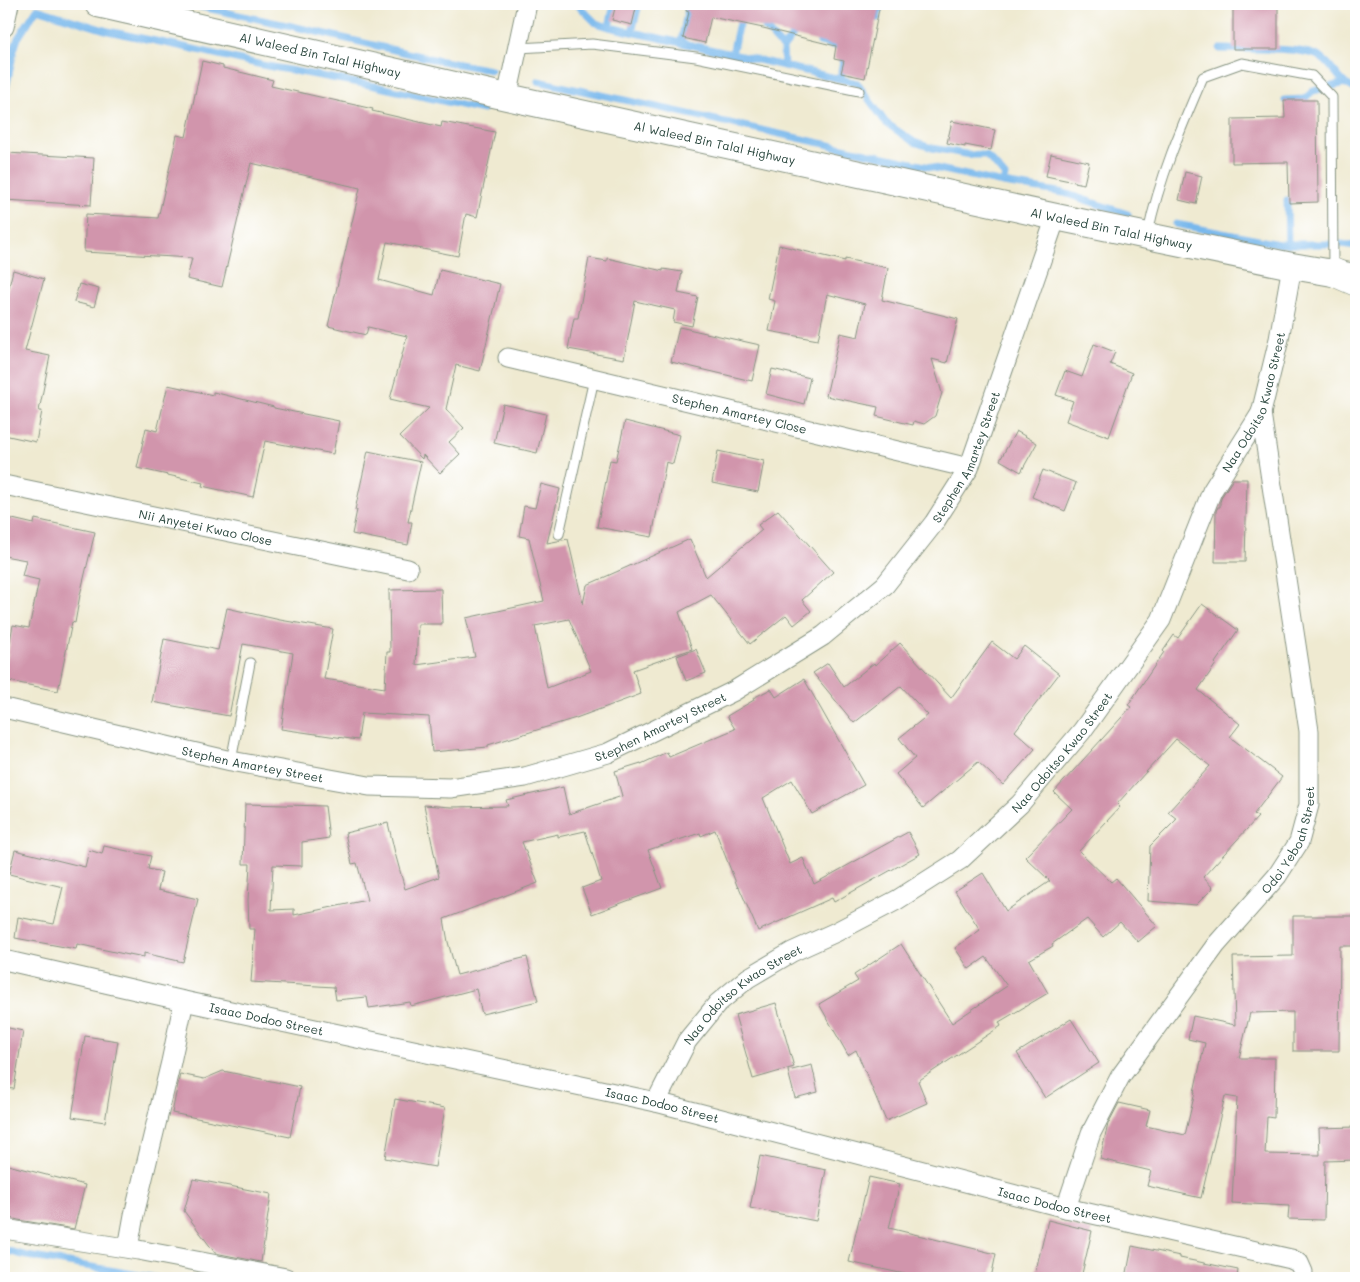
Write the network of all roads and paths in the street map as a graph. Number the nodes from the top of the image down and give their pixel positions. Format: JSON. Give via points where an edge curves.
{"nodes":[{"id":1,"x":9,"y":4,"type":"edge"},
{"id":2,"x":98,"y":4,"type":"edge"},
{"id":3,"x":527,"y":4,"type":"edge"},
{"id":4,"x":4,"y":27,"type":"edge"},
{"id":5,"x":518,"y":48,"type":"junction"},
{"id":6,"x":859,"y":91,"type":"dead end"},
{"id":7,"x":508,"y":97,"type":"junction"},
{"id":8,"x":1056,"y":217,"type":"junction"},
{"id":9,"x":1147,"y":236,"type":"junction"},
{"id":10,"x":1292,"y":266,"type":"junction"},
{"id":11,"x":1351,"y":275,"type":"edge"},
{"id":12,"x":508,"y":358,"type":"dead end"},
{"id":13,"x":594,"y":379,"type":"junction"},
{"id":14,"x":1261,"y":414,"type":"junction"},
{"id":15,"x":969,"y":468,"type":"junction"},
{"id":16,"x":4,"y":485,"type":"edge"},
{"id":17,"x":559,"y":534,"type":"dead end"},
{"id":18,"x":408,"y":569,"type":"dead end"},
{"id":19,"x":250,"y":663,"type":"dead end"},
{"id":20,"x":4,"y":708,"type":"edge"},
{"id":21,"x":231,"y":761,"type":"junction"},
{"id":22,"x":4,"y":960,"type":"edge"},
{"id":23,"x":184,"y":1001,"type":"junction"},
{"id":24,"x":656,"y":1102,"type":"junction"},
{"id":25,"x":1066,"y":1208,"type":"junction"},
{"id":26,"x":4,"y":1229,"type":"edge"},
{"id":27,"x":128,"y":1248,"type":"junction"},
{"id":28,"x":286,"y":1278,"type":"edge"},
{"id":29,"x":1302,"y":1278,"type":"edge"}],
"edges":[{"from":1,"to":4,"type":"street"},
{"from":2,"to":7,"type":"street","name":"Al Waleed Bin Talal Highway"},
{"from":3,"to":5,"type":"street"},
{"from":5,"to":6,"type":"lane","via":[[592,44],[696,57]]},
{"from":5,"to":7,"type":"street"},
{"from":7,"to":8,"type":"street","name":"Al Waleed Bin Talal Highway"},
{"from":8,"to":9,"type":"street","name":"Al Waleed Bin Talal Highway"},
{"from":8,"to":15,"type":"street","name":"Stephen Amartey Street"},
{"from":9,"to":10,"type":"street","name":"Al Waleed Bin Talal Highway"},
{"from":9,"to":11,"type":"lane","via":[[1174,143],[1202,77],[1242,64],[1312,76],[1332,97]]},
{"from":10,"to":11,"type":"street","name":"Al Waleed Bin Talal Highway"},
{"from":10,"to":14,"type":"street","name":"Naa Odoitso Kwao Street"},
{"from":12,"to":13,"type":"street","name":"Stephen Amartey Close"},
{"from":13,"to":15,"type":"street","name":"Stephen Amartey Close"},
{"from":13,"to":17,"type":"lane"},
{"from":14,"to":24,"type":"street","name":"Naa Odoitso Kwao Street","via":[[1212,491],[1162,620],[1082,731],[1020,804],[960,860],[897,900],[792,952],[748,978],[718,1003],[687,1041]]},
{"from":14,"to":25,"type":"street","name":"Odoi Yeboah Street","via":[[1309,731],[1309,806],[1299,842],[1277,876],[1216,945],[1120,1077],[1091,1133]]},
{"from":15,"to":21,"type":"street","name":"Stephen Amartey Street","via":[[934,523],[885,585],[823,636],[734,691],[608,753],[525,776],[450,788],[369,786]]},
{"from":16,"to":18,"type":"street","name":"Nii Anyetei Kwao Close"},
{"from":19,"to":21,"type":"lane"},
{"from":20,"to":21,"type":"street","name":"Stephen Amartey Street"},
{"from":22,"to":23,"type":"street","name":"Isaac Dodoo Street"},
{"from":23,"to":24,"type":"street","name":"Isaac Dodoo Street"},
{"from":23,"to":27,"type":"street"},
{"from":24,"to":25,"type":"street","name":"Isaac Dodoo Street"},
{"from":25,"to":29,"type":"street","name":"Isaac Dodoo Street","via":[[1291,1259],[1300,1263]]},
{"from":26,"to":27,"type":"street"},
{"from":27,"to":28,"type":"street"}]}
